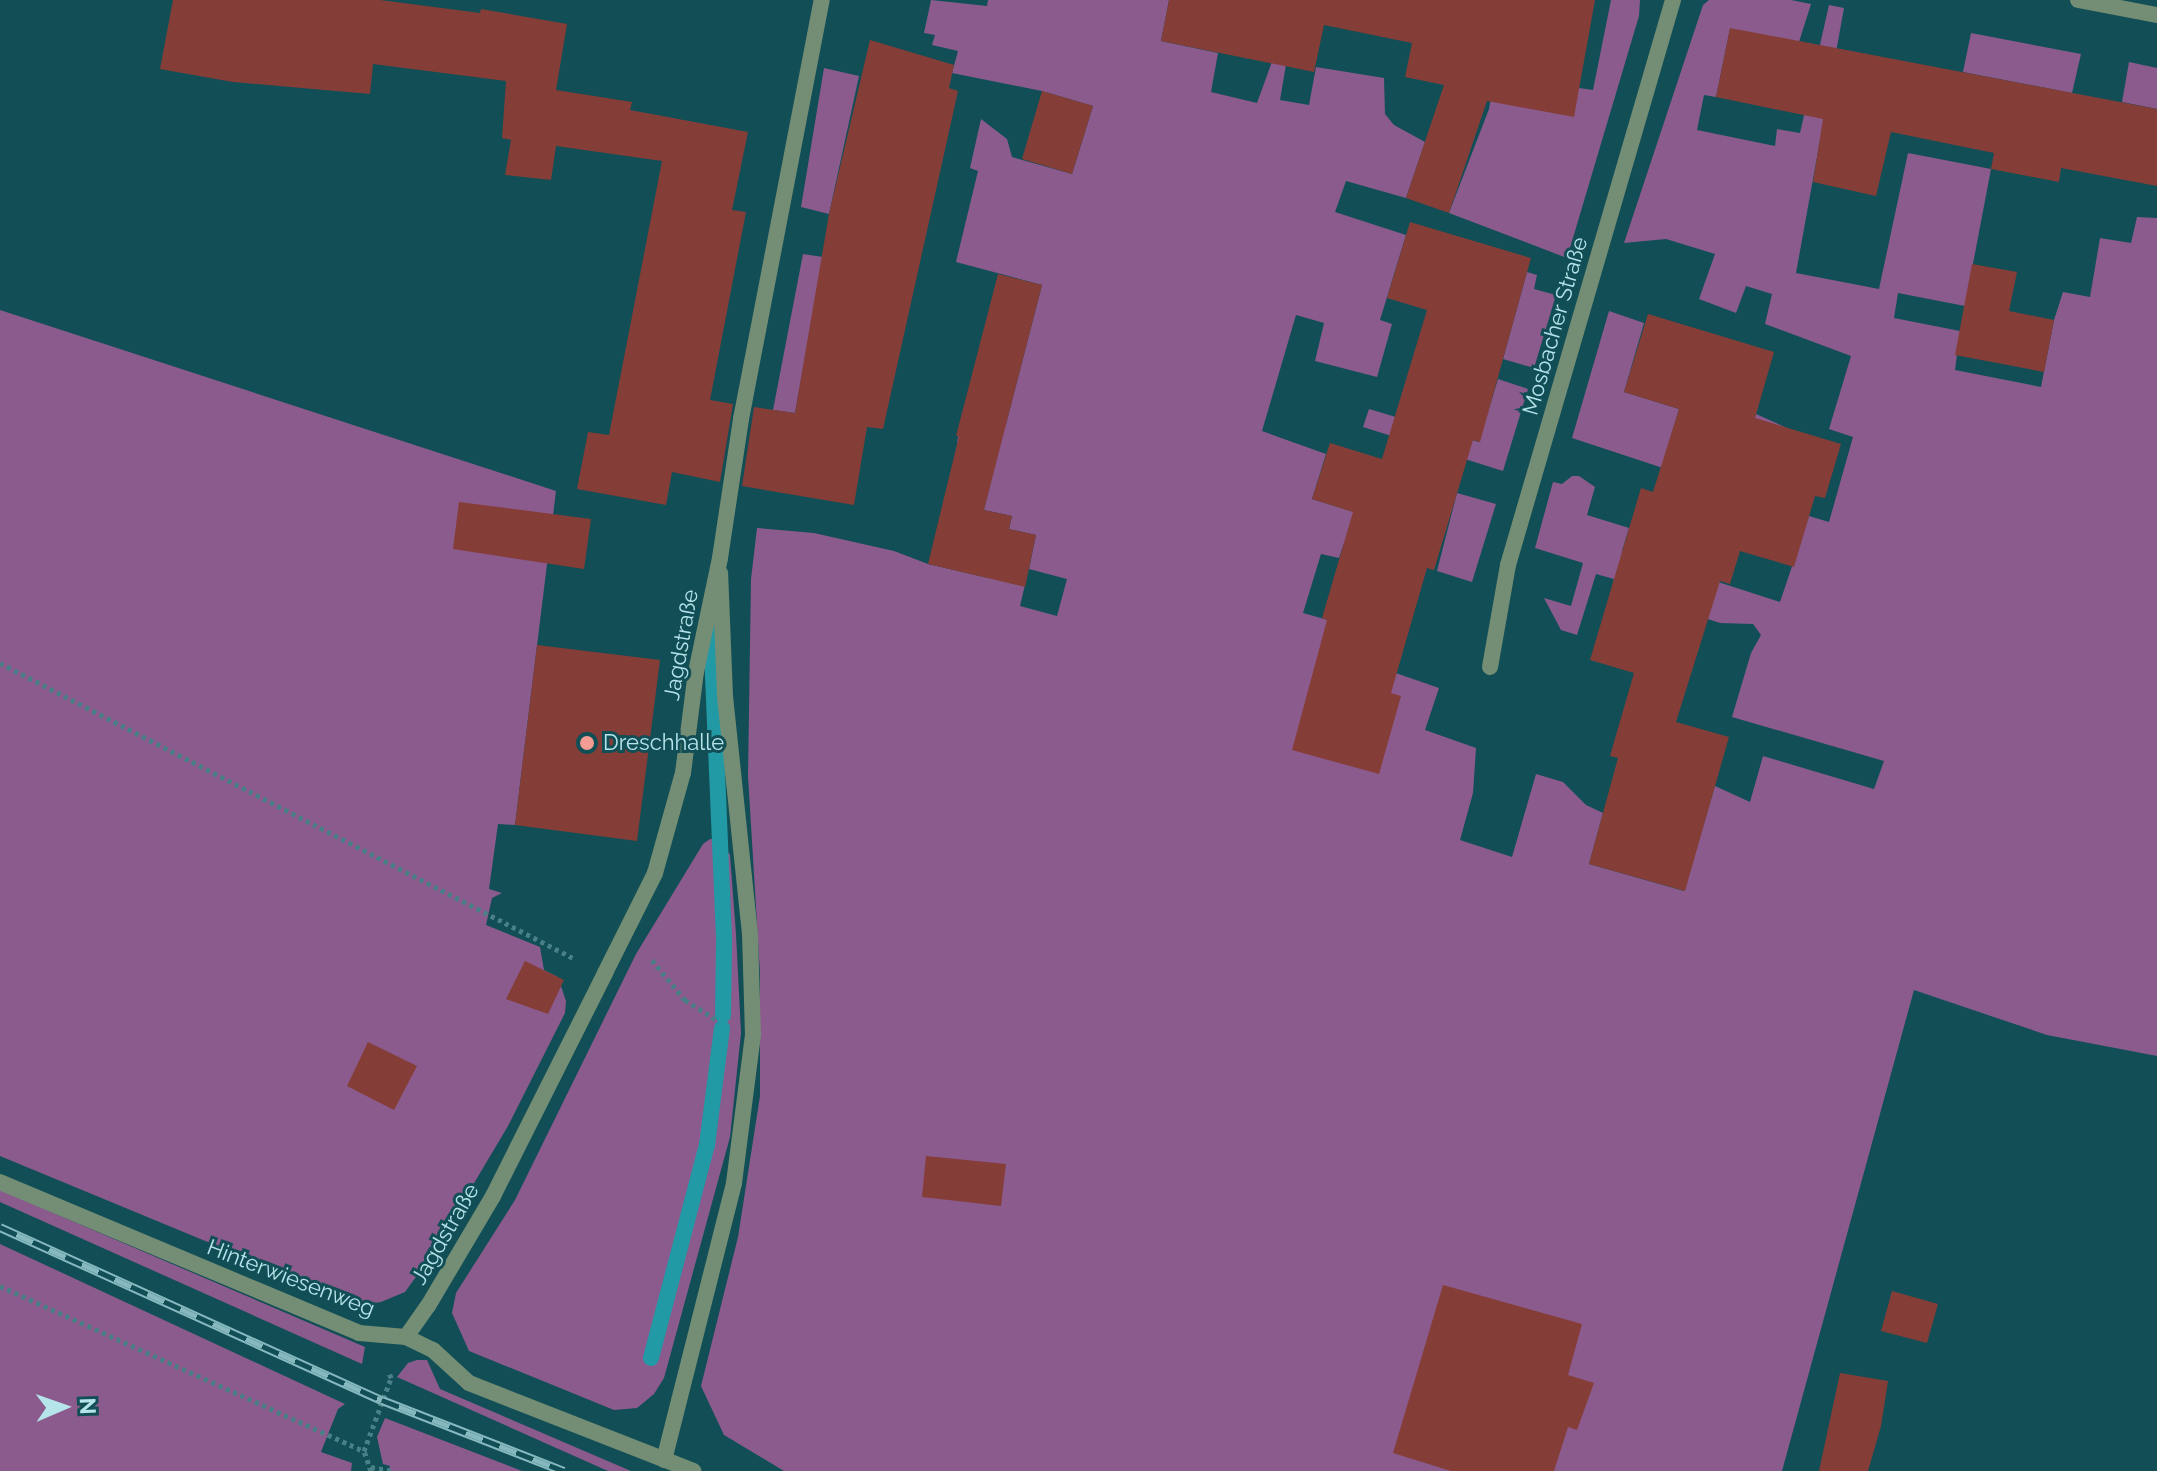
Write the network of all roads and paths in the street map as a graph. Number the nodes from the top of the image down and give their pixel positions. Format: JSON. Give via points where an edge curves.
{"nodes":[{"id":1,"x":822,"y":0,"type":"edge"},
{"id":2,"x":1673,"y":0,"type":"edge"},
{"id":3,"x":2078,"y":0,"type":"edge"},
{"id":4,"x":2157,"y":15,"type":"edge"},
{"id":5,"x":720,"y":558,"type":"junction"},
{"id":6,"x":0,"y":663,"type":"edge"},
{"id":7,"x":1490,"y":667,"type":"dead end"},
{"id":8,"x":620,"y":942,"type":"junction"},
{"id":9,"x":605,"y":973,"type":"junction"},
{"id":10,"x":753,"y":1035,"type":"junction"},
{"id":11,"x":0,"y":1182,"type":"edge"},
{"id":12,"x":0,"y":1286,"type":"edge"},
{"id":13,"x":406,"y":1337,"type":"junction"},
{"id":14,"x":364,"y":1451,"type":"junction"},
{"id":15,"x":664,"y":1460,"type":"junction"},
{"id":16,"x":371,"y":1469,"type":"edge"},
{"id":17,"x":391,"y":1471,"type":"edge"},
{"id":18,"x":693,"y":1471,"type":"edge"}],
"edges":[{"from":1,"to":5,"type":"street","name":"Jagdstraße","via":[[741,419]]},
{"from":2,"to":7,"type":"street","name":"Mosbacher Straße","via":[[1508,565]]},
{"from":3,"to":4,"type":"street"},
{"from":5,"to":8,"type":"street","name":"Jagdstraße","via":[[696,672],[683,773],[655,873]]},
{"from":5,"to":10,"type":"street","via":[[725,695],[750,934]]},
{"from":6,"to":9,"type":"path"},
{"from":8,"to":9,"type":"street","name":"Jagdstraße"},
{"from":8,"to":10,"type":"path","via":[[658,965],[685,1000],[715,1020]]},
{"from":9,"to":13,"type":"street","name":"Jagdstraße","via":[[493,1196]]},
{"from":10,"to":15,"type":"street","via":[[734,1183]]},
{"from":11,"to":13,"type":"street","name":"Hinterwiesenweg","via":[[359,1333]]},
{"from":12,"to":14,"type":"path"},
{"from":13,"to":14,"type":"path","via":[[387,1366],[391,1378]]},
{"from":13,"to":15,"type":"street","name":"Hinterwiesenweg","via":[[433,1350],[469,1383]]},
{"from":14,"to":16,"type":"path"},
{"from":15,"to":18,"type":"street","name":"Hinterwiesenweg"},
{"from":16,"to":17,"type":"path"}]}
